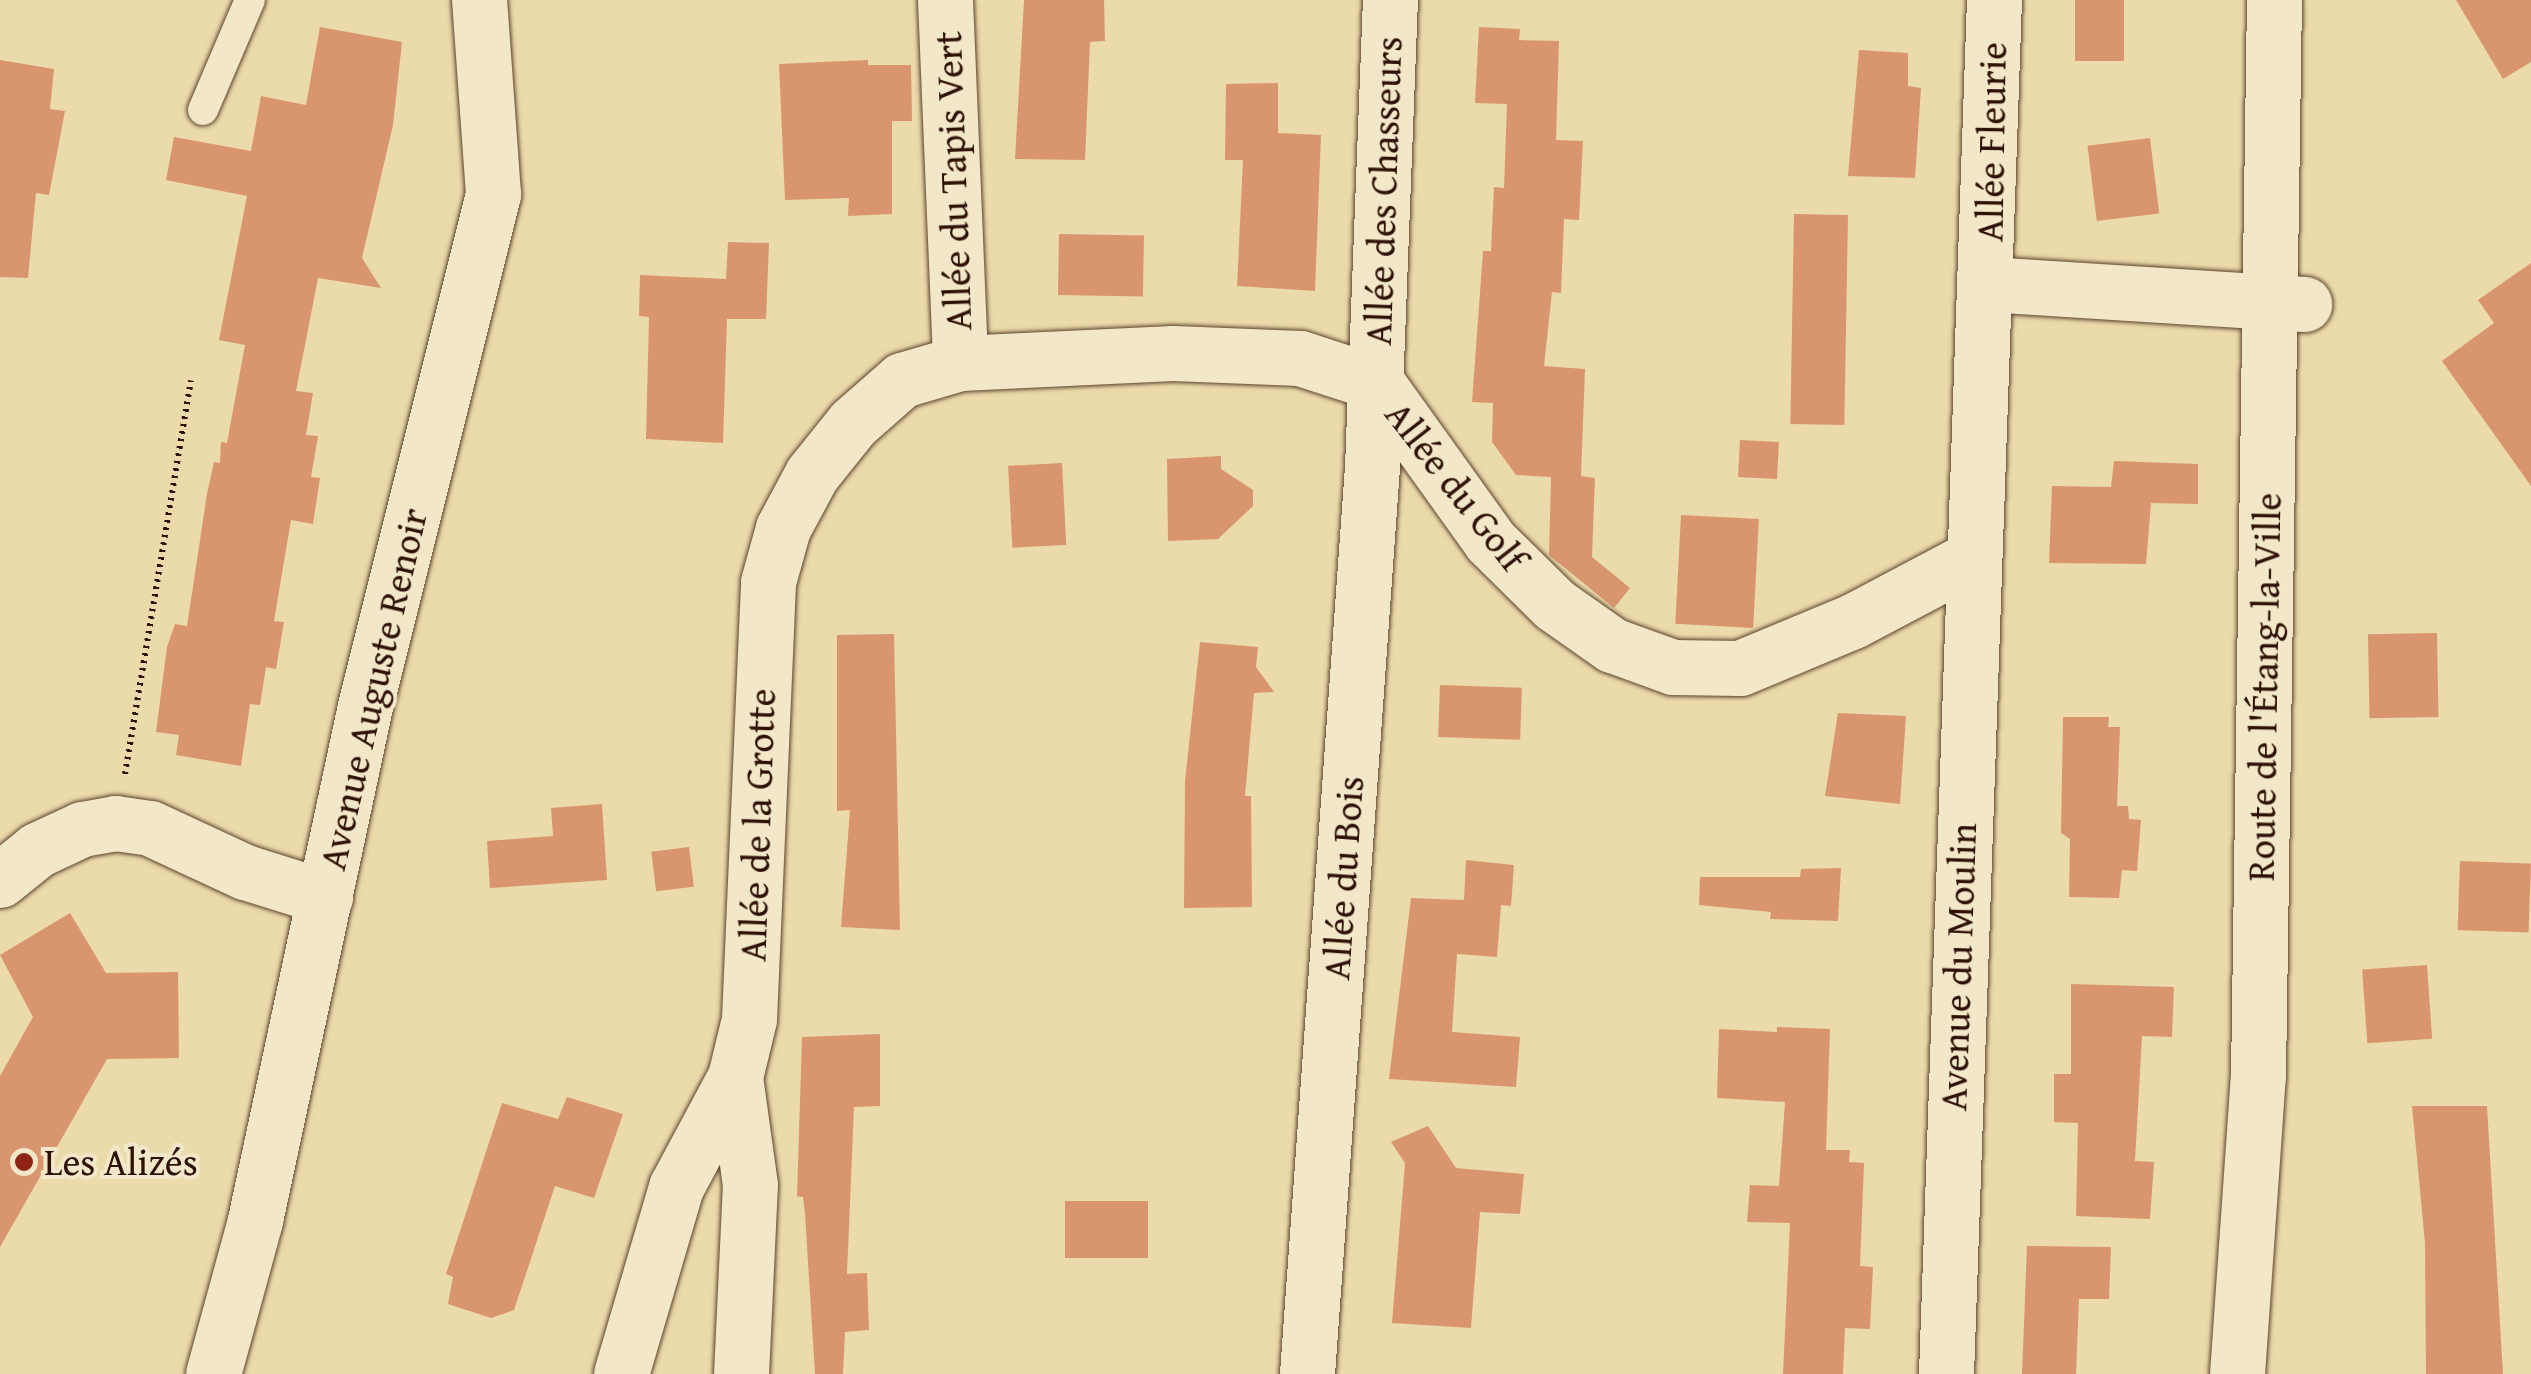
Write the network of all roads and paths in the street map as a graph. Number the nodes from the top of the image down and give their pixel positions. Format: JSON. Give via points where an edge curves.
{"nodes":[{"id":1,"x":250,"y":0,"type":"edge"},
{"id":2,"x":479,"y":0,"type":"edge"},
{"id":3,"x":945,"y":0,"type":"edge"},
{"id":4,"x":1390,"y":0,"type":"edge"},
{"id":5,"x":1994,"y":0,"type":"edge"},
{"id":6,"x":2274,"y":0,"type":"edge"},
{"id":7,"x":2309,"y":0,"type":"edge"},
{"id":8,"x":203,"y":110,"type":"dead end"},
{"id":9,"x":1987,"y":284,"type":"junction"},
{"id":10,"x":2288,"y":303,"type":"junction"},
{"id":11,"x":960,"y":363,"type":"junction"},
{"id":12,"x":191,"y":381,"type":"dead end"},
{"id":13,"x":1377,"y":383,"type":"junction"},
{"id":14,"x":1970,"y":559,"type":"junction"},
{"id":15,"x":115,"y":823,"type":"junction"},
{"id":16,"x":0,"y":880,"type":"edge"},
{"id":17,"x":325,"y":897,"type":"junction"},
{"id":18,"x":735,"y":1077,"type":"junction"},
{"id":19,"x":214,"y":1374,"type":"edge"},
{"id":20,"x":621,"y":1374,"type":"edge"},
{"id":21,"x":741,"y":1374,"type":"edge"},
{"id":22,"x":1307,"y":1374,"type":"edge"},
{"id":23,"x":1946,"y":1374,"type":"edge"},
{"id":24,"x":2237,"y":1374,"type":"edge"},
{"id":25,"x":2272,"y":1374,"type":"edge"}],
"edges":[{"from":1,"to":8,"type":"lane"},
{"from":2,"to":17,"type":"street","name":"Avenue Auguste Renoir","via":[[493,194],[365,706]]},
{"from":3,"to":11,"type":"street","name":"Allée du Tapis Vert"},
{"from":4,"to":13,"type":"street","name":"Allée des Chasseurs"},
{"from":5,"to":9,"type":"street","name":"Allée Fleurie"},
{"from":6,"to":10,"type":"street","name":"Route de l'Étang-la-Ville"},
{"from":7,"to":10,"type":"street","name":"Route de l'Étang-la-Ville"},
{"from":9,"to":10,"type":"street"},
{"from":9,"to":14,"type":"street","name":"Allée Fleurie"},
{"from":10,"to":24,"type":"street","name":"Route de l'Étang-la-Ville","via":[[2258,1076]]},
{"from":10,"to":25,"type":"street","name":"Route de l'Étang-la-Ville","via":[[2286,1091]]},
{"from":11,"to":13,"type":"street","name":"Allée du Golf","via":[[1173,353],[1300,358]]},
{"from":11,"to":18,"type":"street","name":"Allée de la Grotte","via":[[902,380],[853,423],[812,474],[783,528],[768,582],[749,1019]]},
{"from":12,"to":15,"type":"path"},
{"from":13,"to":14,"type":"street","name":"Allée du Golf","via":[[1490,541],[1554,606],[1612,645],[1673,667],[1740,668],[1854,621]]},
{"from":13,"to":22,"type":"street","name":"Allée du Bois"},
{"from":14,"to":23,"type":"street","name":"Avenue du Moulin"},
{"from":15,"to":16,"type":"street","via":[[82,828],[37,850]]},
{"from":15,"to":17,"type":"street","via":[[150,828],[245,872]]},
{"from":17,"to":19,"type":"street","name":"Avenue Auguste Renoir","via":[[255,1220]]},
{"from":18,"to":20,"type":"street","via":[[676,1186]]},
{"from":18,"to":21,"type":"street","name":"Allée de la Grotte","via":[[750,1184]]}]}
